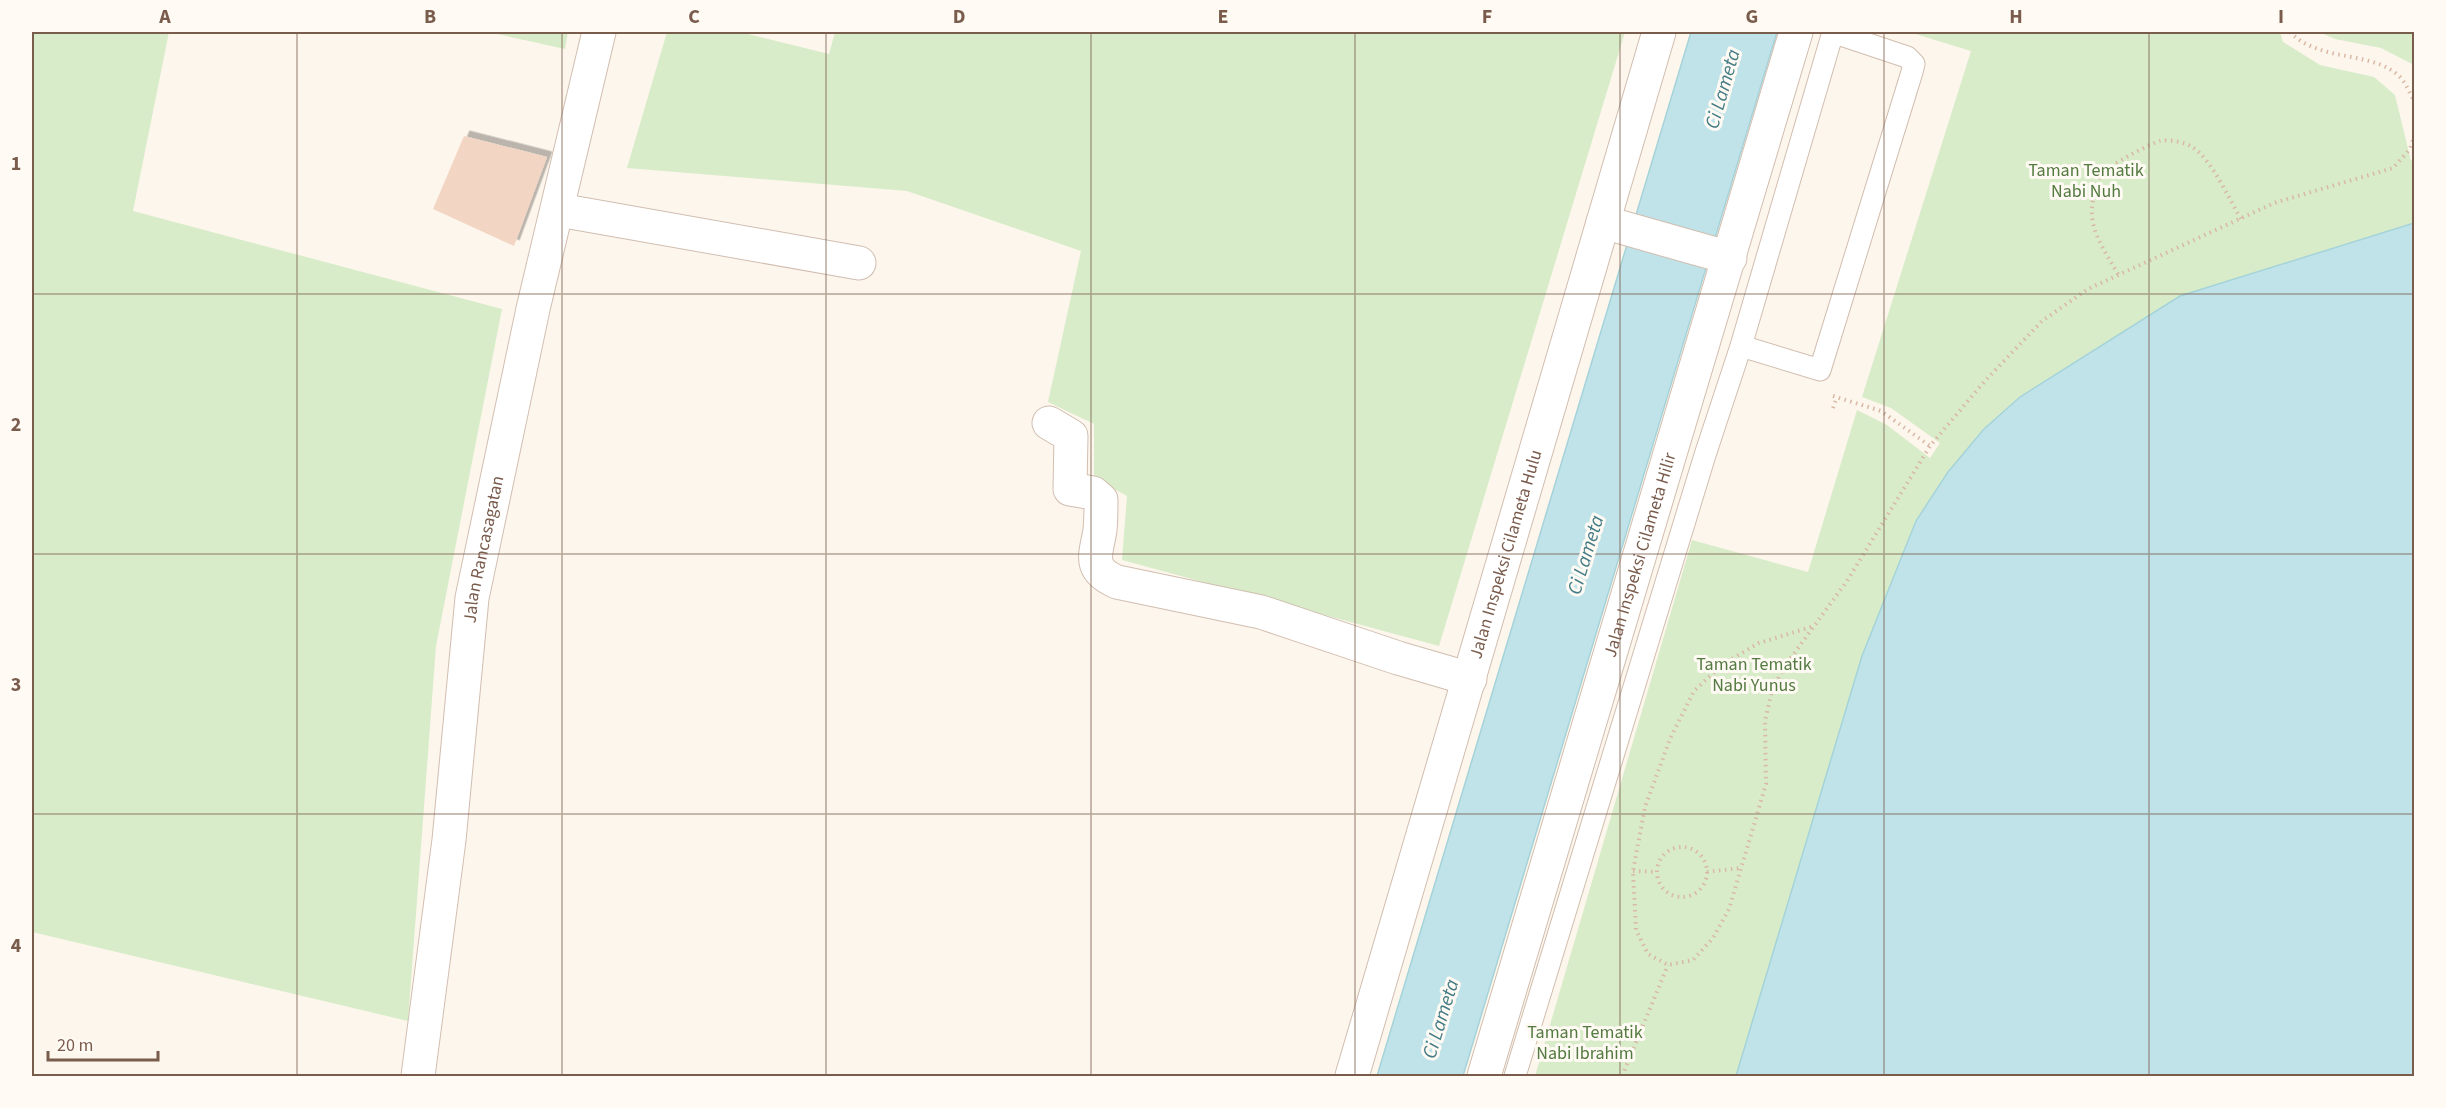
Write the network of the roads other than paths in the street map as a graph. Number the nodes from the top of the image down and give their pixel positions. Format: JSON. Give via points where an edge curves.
{"nodes":[{"id":1,"x":599,"y":32,"type":"edge"},
{"id":2,"x":1659,"y":32,"type":"edge"},
{"id":3,"x":1796,"y":32,"type":"edge"},
{"id":4,"x":1833,"y":32,"type":"edge"},
{"id":5,"x":559,"y":210,"type":"junction"},
{"id":6,"x":1615,"y":225,"type":"junction"},
{"id":7,"x":1718,"y":255,"type":"junction"},
{"id":8,"x":859,"y":263,"type":"dead end"},
{"id":9,"x":1741,"y":346,"type":"junction"},
{"id":10,"x":1049,"y":423,"type":"dead end"},
{"id":11,"x":1470,"y":679,"type":"junction"},
{"id":12,"x":418,"y":1077,"type":"edge"},
{"id":13,"x":1352,"y":1077,"type":"edge"},
{"id":14,"x":1484,"y":1077,"type":"edge"},
{"id":15,"x":1515,"y":1077,"type":"edge"}],
"edges":[{"from":1,"to":5,"type":"street","name":"Jalan Rancasagatan"},
{"from":2,"to":6,"type":"street","name":"Jalan Inspeksi Cilameta Hulu"},
{"from":3,"to":7,"type":"street","name":"Jalan Inspeksi Cilameta Hilir"},
{"from":4,"to":9,"type":"lane"},
{"from":4,"to":9,"type":"lane","via":[[1907,57],[1914,64],[1912,72],[1820,370]]},
{"from":5,"to":8,"type":"street"},
{"from":5,"to":12,"type":"street","name":"Jalan Rancasagatan","via":[[533,309],[471,598],[449,840]]},
{"from":6,"to":7,"type":"street"},
{"from":6,"to":11,"type":"street","name":"Jalan Inspeksi Cilameta Hulu"},
{"from":7,"to":14,"type":"street","name":"Jalan Inspeksi Cilameta Hilir"},
{"from":9,"to":15,"type":"lane"},
{"from":10,"to":11,"type":"street","via":[[1071,436],[1070,489],[1093,492],[1101,500],[1094,559],[1107,577],[1261,612]]},
{"from":11,"to":13,"type":"street","name":"Jalan Inspeksi Cilameta Hulu"}]}
